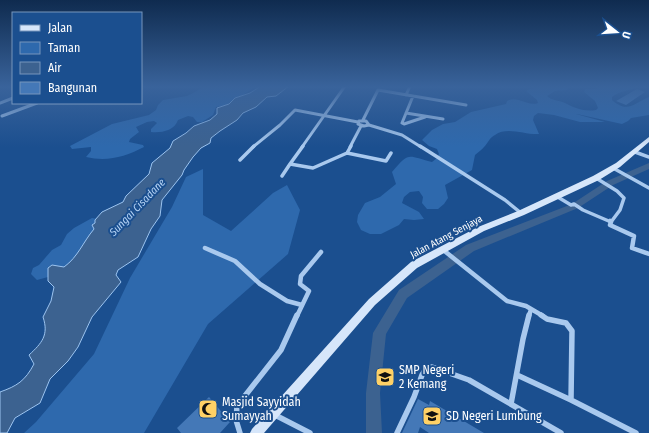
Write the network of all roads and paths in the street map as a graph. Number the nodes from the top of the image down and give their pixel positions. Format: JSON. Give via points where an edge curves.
{"nodes":[{"id":1,"x":28,"y":106,"type":"edge"},
{"id":2,"x":330,"y":106,"type":"edge"},
{"id":3,"x":369,"y":106,"type":"edge"},
{"id":4,"x":409,"y":106,"type":"edge"},
{"id":5,"x":406,"y":114,"type":"junction"},
{"id":6,"x":324,"y":115,"type":"junction"},
{"id":7,"x":2,"y":116,"type":"dead end"},
{"id":8,"x":425,"y":117,"type":"junction"},
{"id":9,"x":443,"y":119,"type":"dead end"},
{"id":10,"x":362,"y":120,"type":"junction"},
{"id":11,"x":358,"y":122,"type":"junction"},
{"id":12,"x":369,"y":124,"type":"junction"},
{"id":13,"x":361,"y":126,"type":"junction"},
{"id":14,"x":649,"y":139,"type":"edge"},
{"id":15,"x":347,"y":153,"type":"junction"},
{"id":16,"x":391,"y":153,"type":"dead end"},
{"id":17,"x":638,"y":154,"type":"junction"},
{"id":18,"x":649,"y":157,"type":"edge"},
{"id":19,"x":240,"y":160,"type":"dead end"},
{"id":20,"x":290,"y":164,"type":"junction"},
{"id":21,"x":613,"y":168,"type":"junction"},
{"id":22,"x":282,"y":176,"type":"dead end"},
{"id":23,"x":599,"y":181,"type":"junction"},
{"id":24,"x":649,"y":188,"type":"edge"},
{"id":25,"x":556,"y":196,"type":"junction"},
{"id":26,"x":521,"y":213,"type":"junction"},
{"id":27,"x":611,"y":222,"type":"junction"},
{"id":28,"x":205,"y":248,"type":"dead end"},
{"id":29,"x":444,"y":251,"type":"junction"},
{"id":30,"x":321,"y":252,"type":"dead end"},
{"id":31,"x":649,"y":254,"type":"edge"},
{"id":32,"x":302,"y":305,"type":"junction"},
{"id":33,"x":531,"y":309,"type":"junction"},
{"id":34,"x":517,"y":375,"type":"junction"},
{"id":35,"x":571,"y":400,"type":"junction"},
{"id":36,"x":511,"y":404,"type":"junction"},
{"id":37,"x":272,"y":413,"type":"junction"},
{"id":38,"x":240,"y":433,"type":"edge"},
{"id":39,"x":256,"y":433,"type":"edge"},
{"id":40,"x":310,"y":433,"type":"edge"},
{"id":41,"x":397,"y":433,"type":"edge"},
{"id":42,"x":561,"y":433,"type":"edge"},
{"id":43,"x":636,"y":433,"type":"edge"}],
"edges":[{"from":1,"to":7,"type":"street"},
{"from":2,"to":6,"type":"street"},
{"from":3,"to":10,"type":"street"},
{"from":4,"to":5,"type":"street"},
{"from":5,"to":8,"type":"street"},
{"from":5,"to":8,"type":"street","via":[[402,123],[404,124]]},
{"from":6,"to":11,"type":"street"},
{"from":6,"to":19,"type":"street","via":[[295,110]]},
{"from":6,"to":20,"type":"street"},
{"from":8,"to":9,"type":"street"},
{"from":10,"to":11,"type":"street"},
{"from":10,"to":12,"type":"street"},
{"from":11,"to":13,"type":"street"},
{"from":12,"to":13,"type":"street"},
{"from":12,"to":26,"type":"street","via":[[402,135],[505,200]]},
{"from":13,"to":15,"type":"street"},
{"from":14,"to":17,"type":"main road","name":"Jalan Atang Senjaya"},
{"from":15,"to":16,"type":"street","via":[[386,161]]},
{"from":15,"to":20,"type":"street","via":[[313,168]]},
{"from":17,"to":18,"type":"street"},
{"from":17,"to":21,"type":"main road","name":"Jalan Atang Senjaya"},
{"from":20,"to":22,"type":"street"},
{"from":21,"to":23,"type":"main road","name":"Jalan Atang Senjaya"},
{"from":21,"to":24,"type":"street"},
{"from":23,"to":25,"type":"main road","name":"Jalan Atang Senjaya"},
{"from":23,"to":27,"type":"street","via":[[623,196],[624,202]]},
{"from":25,"to":26,"type":"main road","name":"Jalan Atang Senjaya"},
{"from":25,"to":27,"type":"street"},
{"from":26,"to":29,"type":"main road","name":"Jalan Atang Senjaya","via":[[481,229]]},
{"from":27,"to":31,"type":"street","via":[[610,225],[634,236],[632,248]]},
{"from":28,"to":32,"type":"street","via":[[235,261],[260,284],[287,301]]},
{"from":29,"to":33,"type":"street","via":[[507,301]]},
{"from":29,"to":37,"type":"main road","name":"Jalan Atang Senjaya","via":[[414,264],[372,302]]},
{"from":30,"to":32,"type":"street","via":[[299,280],[300,284],[309,290]]},
{"from":32,"to":38,"type":"street","via":[[281,350],[237,406],[236,426]]},
{"from":33,"to":34,"type":"street"},
{"from":33,"to":35,"type":"street","via":[[547,319],[566,323],[571,328]]},
{"from":34,"to":35,"type":"street"},
{"from":34,"to":36,"type":"street"},
{"from":35,"to":43,"type":"street"},
{"from":36,"to":41,"type":"street","via":[[469,380],[437,368],[427,367]]},
{"from":36,"to":42,"type":"street"},
{"from":37,"to":39,"type":"main road","name":"Jalan Atang Senjaya"},
{"from":37,"to":40,"type":"street"}]}
